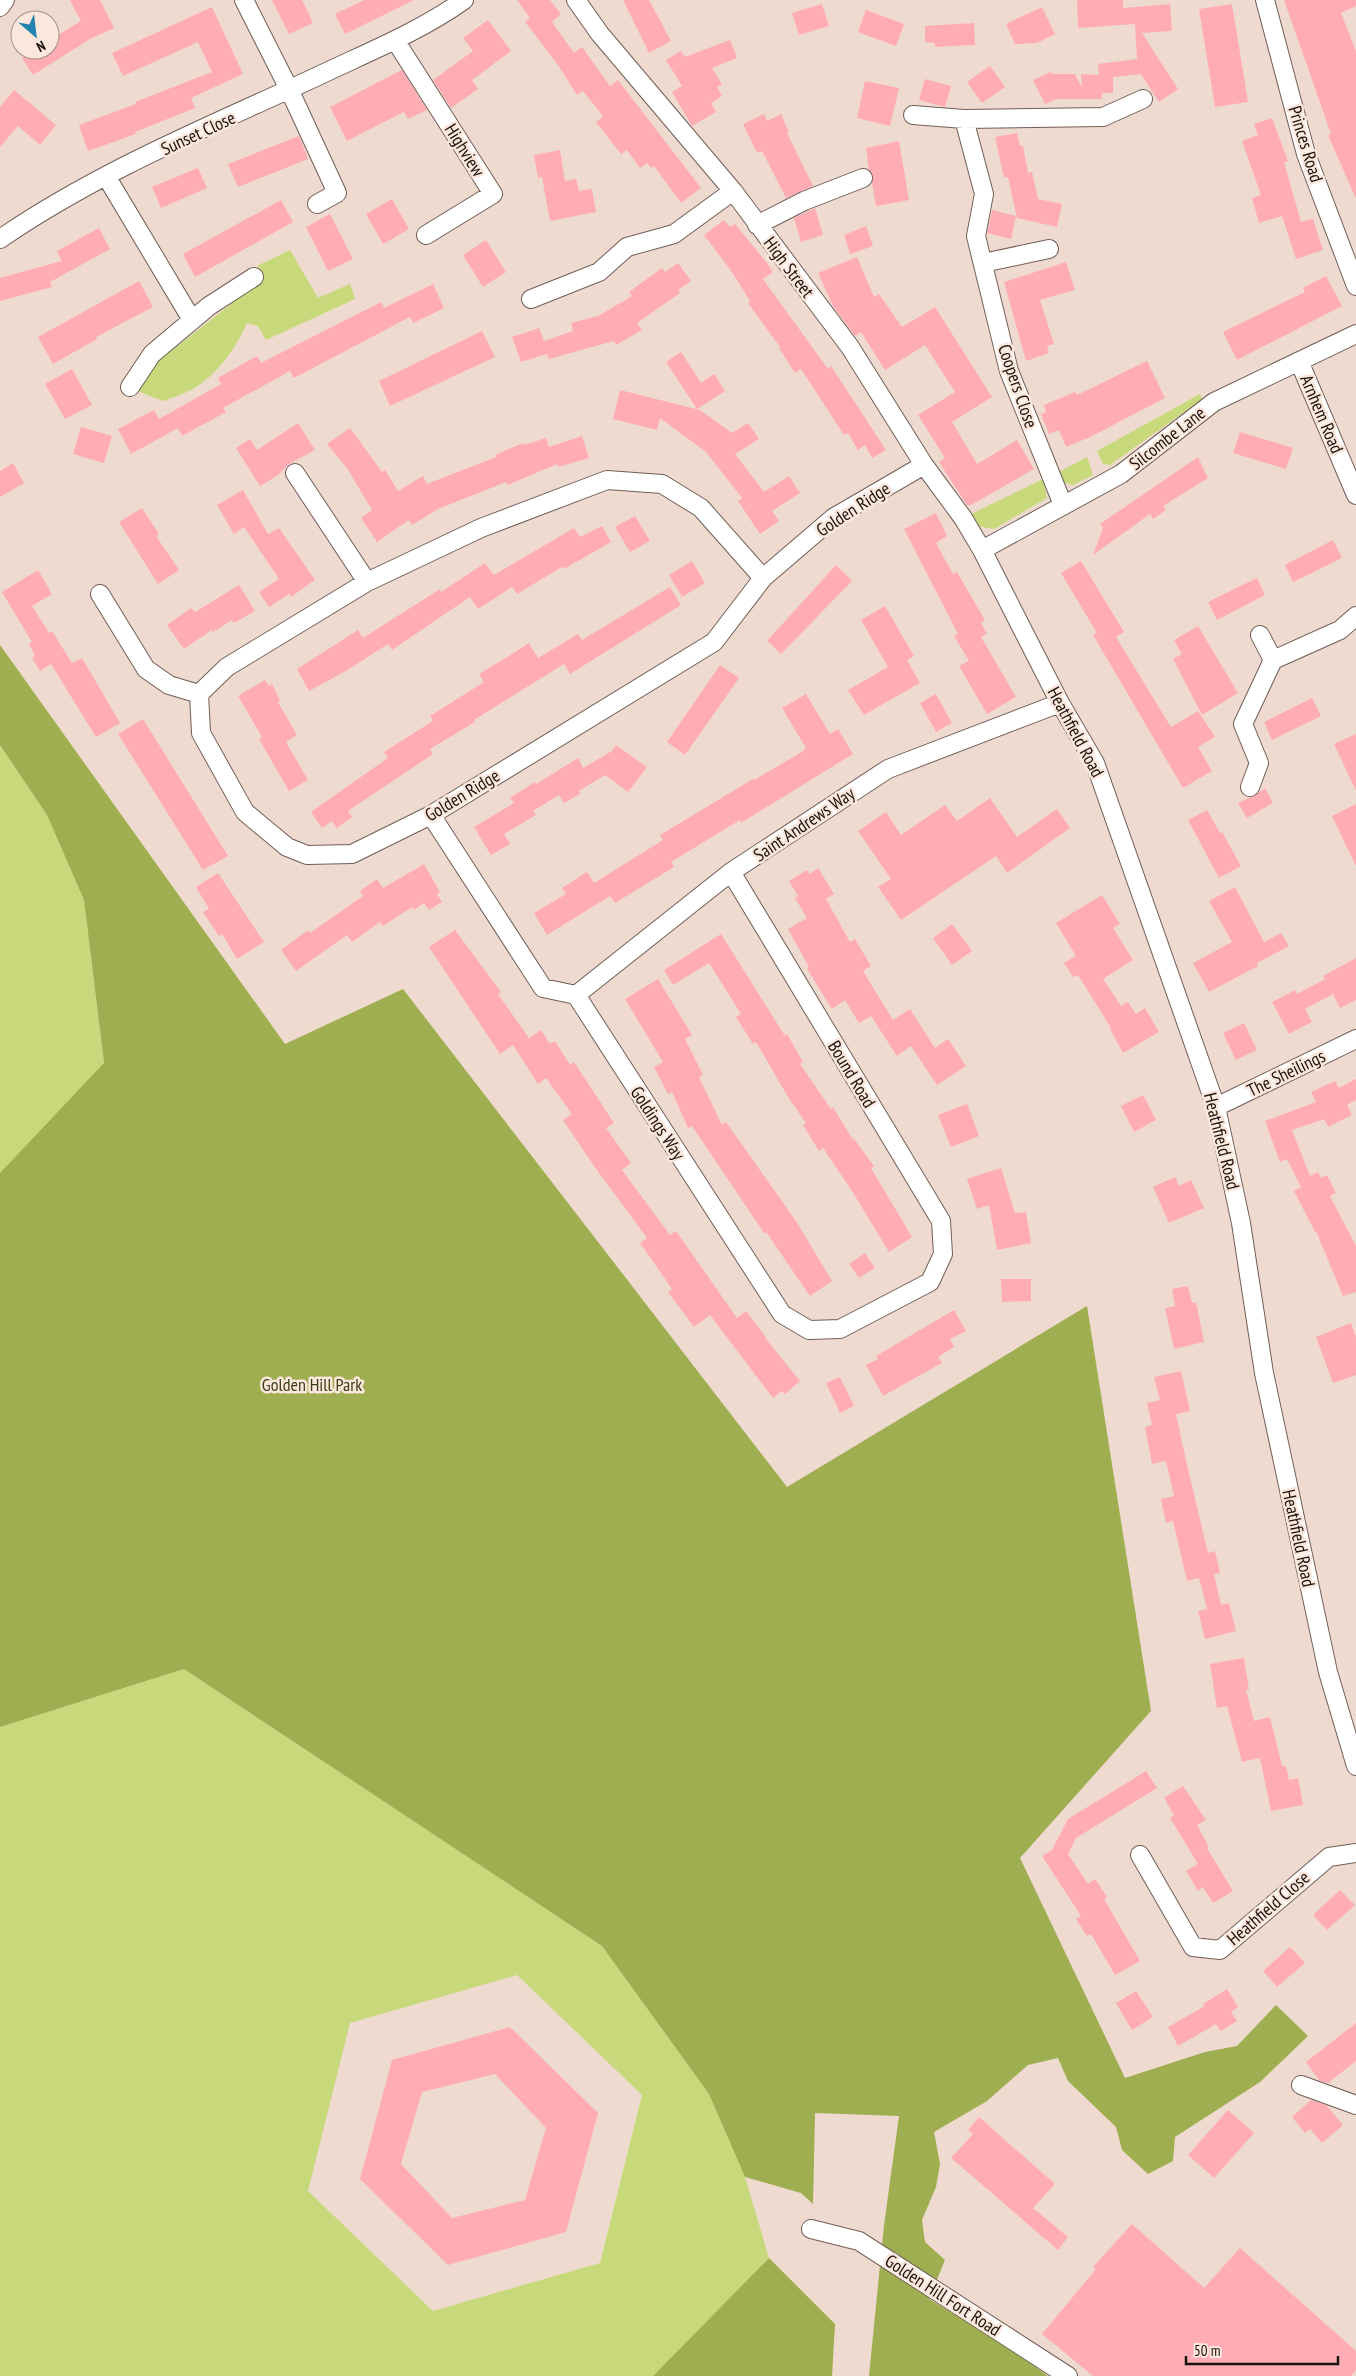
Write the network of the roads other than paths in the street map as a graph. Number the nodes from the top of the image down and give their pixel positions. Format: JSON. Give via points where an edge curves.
{"nodes":[{"id":1,"x":5,"y":0,"type":"edge"},
{"id":2,"x":244,"y":0,"type":"edge"},
{"id":3,"x":464,"y":0,"type":"edge"},
{"id":4,"x":576,"y":0,"type":"edge"},
{"id":5,"x":1265,"y":0,"type":"edge"},
{"id":6,"x":0,"y":7,"type":"edge"},
{"id":7,"x":395,"y":40,"type":"junction"},
{"id":8,"x":289,"y":90,"type":"junction"},
{"id":9,"x":1143,"y":99,"type":"dead end"},
{"id":10,"x":913,"y":115,"type":"dead end"},
{"id":11,"x":964,"y":119,"type":"junction"},
{"id":12,"x":106,"y":176,"type":"junction"},
{"id":13,"x":863,"y":178,"type":"dead end"},
{"id":14,"x":733,"y":191,"type":"junction"},
{"id":15,"x":317,"y":204,"type":"dead end"},
{"id":16,"x":757,"y":225,"type":"junction"},
{"id":17,"x":426,"y":235,"type":"dead end"},
{"id":18,"x":0,"y":239,"type":"edge"},
{"id":19,"x":1049,"y":248,"type":"dead end"},
{"id":20,"x":983,"y":263,"type":"junction"},
{"id":21,"x":254,"y":277,"type":"dead end"},
{"id":22,"x":1356,"y":286,"type":"edge"},
{"id":23,"x":531,"y":299,"type":"dead end"},
{"id":24,"x":192,"y":320,"type":"junction"},
{"id":25,"x":1356,"y":334,"type":"edge"},
{"id":26,"x":1299,"y":362,"type":"junction"},
{"id":27,"x":130,"y":387,"type":"dead end"},
{"id":28,"x":924,"y":465,"type":"junction"},
{"id":29,"x":294,"y":473,"type":"dead end"},
{"id":30,"x":1356,"y":495,"type":"edge"},
{"id":31,"x":1063,"y":505,"type":"junction"},
{"id":32,"x":982,"y":550,"type":"junction"},
{"id":33,"x":763,"y":578,"type":"junction"},
{"id":34,"x":367,"y":582,"type":"junction"},
{"id":35,"x":100,"y":594,"type":"dead end"},
{"id":36,"x":1356,"y":616,"type":"edge"},
{"id":37,"x":1260,"y":635,"type":"dead end"},
{"id":38,"x":1273,"y":660,"type":"junction"},
{"id":39,"x":199,"y":694,"type":"junction"},
{"id":40,"x":1060,"y":703,"type":"junction"},
{"id":41,"x":1250,"y":787,"type":"dead end"},
{"id":42,"x":431,"y":816,"type":"junction"},
{"id":43,"x":731,"y":872,"type":"junction"},
{"id":44,"x":576,"y":995,"type":"junction"},
{"id":45,"x":1356,"y":1039,"type":"edge"},
{"id":46,"x":1216,"y":1107,"type":"junction"},
{"id":47,"x":930,"y":1282,"type":"joint"},
{"id":48,"x":1356,"y":1766,"type":"edge"},
{"id":49,"x":1356,"y":1853,"type":"edge"},
{"id":50,"x":1140,"y":1855,"type":"dead end"},
{"id":51,"x":1301,"y":2085,"type":"dead end"},
{"id":52,"x":1356,"y":2106,"type":"edge"},
{"id":53,"x":811,"y":2229,"type":"dead end"},
{"id":54,"x":1068,"y":2376,"type":"edge"}],
"edges":[{"from":1,"to":6,"type":"street"},
{"from":2,"to":8,"type":"street"},
{"from":3,"to":7,"type":"street","name":"Sunset Close"},
{"from":4,"to":14,"type":"street","name":"High Street","via":[[600,34]]},
{"from":5,"to":22,"type":"street","name":"Princes Road","via":[[1306,154]]},
{"from":7,"to":8,"type":"street","name":"Sunset Close"},
{"from":7,"to":17,"type":"street","name":"Highview","via":[[493,194]]},
{"from":8,"to":12,"type":"street","name":"Sunset Close"},
{"from":8,"to":15,"type":"street","via":[[337,193]]},
{"from":9,"to":11,"type":"street","via":[[1103,117]]},
{"from":10,"to":11,"type":"street"},
{"from":11,"to":20,"type":"street","name":"Coopers Close","via":[[984,194],[976,236]]},
{"from":12,"to":18,"type":"street","name":"Sunset Close"},
{"from":12,"to":24,"type":"street"},
{"from":13,"to":16,"type":"street","via":[[804,201]]},
{"from":14,"to":16,"type":"street","name":"High Street"},
{"from":14,"to":23,"type":"street","via":[[674,234],[628,247],[599,272]]},
{"from":16,"to":28,"type":"street","name":"High Street","via":[[850,347]]},
{"from":19,"to":20,"type":"street"},
{"from":20,"to":31,"type":"street","name":"Coopers Close","via":[[1009,372]]},
{"from":21,"to":24,"type":"street"},
{"from":24,"to":27,"type":"street","via":[[152,354]]},
{"from":25,"to":26,"type":"street","name":"Silcombe Lane"},
{"from":26,"to":30,"type":"street","name":"Arnhem Road"},
{"from":26,"to":31,"type":"street","name":"Silcombe Lane","via":[[1214,402],[1121,474]]},
{"from":28,"to":32,"type":"street","name":"High Street"},
{"from":28,"to":33,"type":"street","name":"Golden Ridge","via":[[833,518]]},
{"from":29,"to":34,"type":"street"},
{"from":31,"to":32,"type":"street","name":"Silcombe Lane"},
{"from":32,"to":40,"type":"street","name":"Heathfield Road"},
{"from":33,"to":34,"type":"street","via":[[701,508],[662,484],[607,480],[481,528]]},
{"from":33,"to":42,"type":"street","name":"Golden Ridge","via":[[714,642]]},
{"from":34,"to":39,"type":"street","via":[[227,668]]},
{"from":35,"to":39,"type":"street","via":[[146,669],[169,684]]},
{"from":36,"to":38,"type":"street","via":[[1340,630]]},
{"from":37,"to":38,"type":"street"},
{"from":38,"to":41,"type":"street","via":[[1243,724],[1259,763]]},
{"from":39,"to":42,"type":"street","name":"Golden Ridge","via":[[202,733],[245,812],[287,847],[307,855],[352,854]]},
{"from":40,"to":43,"type":"street","name":"Saint Andrews Way","via":[[888,769]]},
{"from":40,"to":46,"type":"street","name":"Heathfield Road","via":[[1096,763]]},
{"from":42,"to":44,"type":"street","via":[[544,988]]},
{"from":43,"to":44,"type":"street","name":"Saint Andrews Way"},
{"from":43,"to":47,"type":"street","name":"Bound Road","via":[[940,1221],[942,1254]]},
{"from":44,"to":47,"type":"street","name":"Goldings Way","via":[[782,1314],[809,1330],[840,1329]]},
{"from":45,"to":46,"type":"street","name":"The Sheilings"},
{"from":46,"to":48,"type":"street","name":"Heathfield Road","via":[[1241,1222],[1270,1402],[1328,1672]]},
{"from":49,"to":50,"type":"street","name":"Heathfield Close","via":[[1329,1857],[1220,1950],[1193,1947]]},
{"from":51,"to":52,"type":"street"},
{"from":53,"to":54,"type":"street","name":"Golden Hill Fort Road","via":[[859,2241]]}]}
